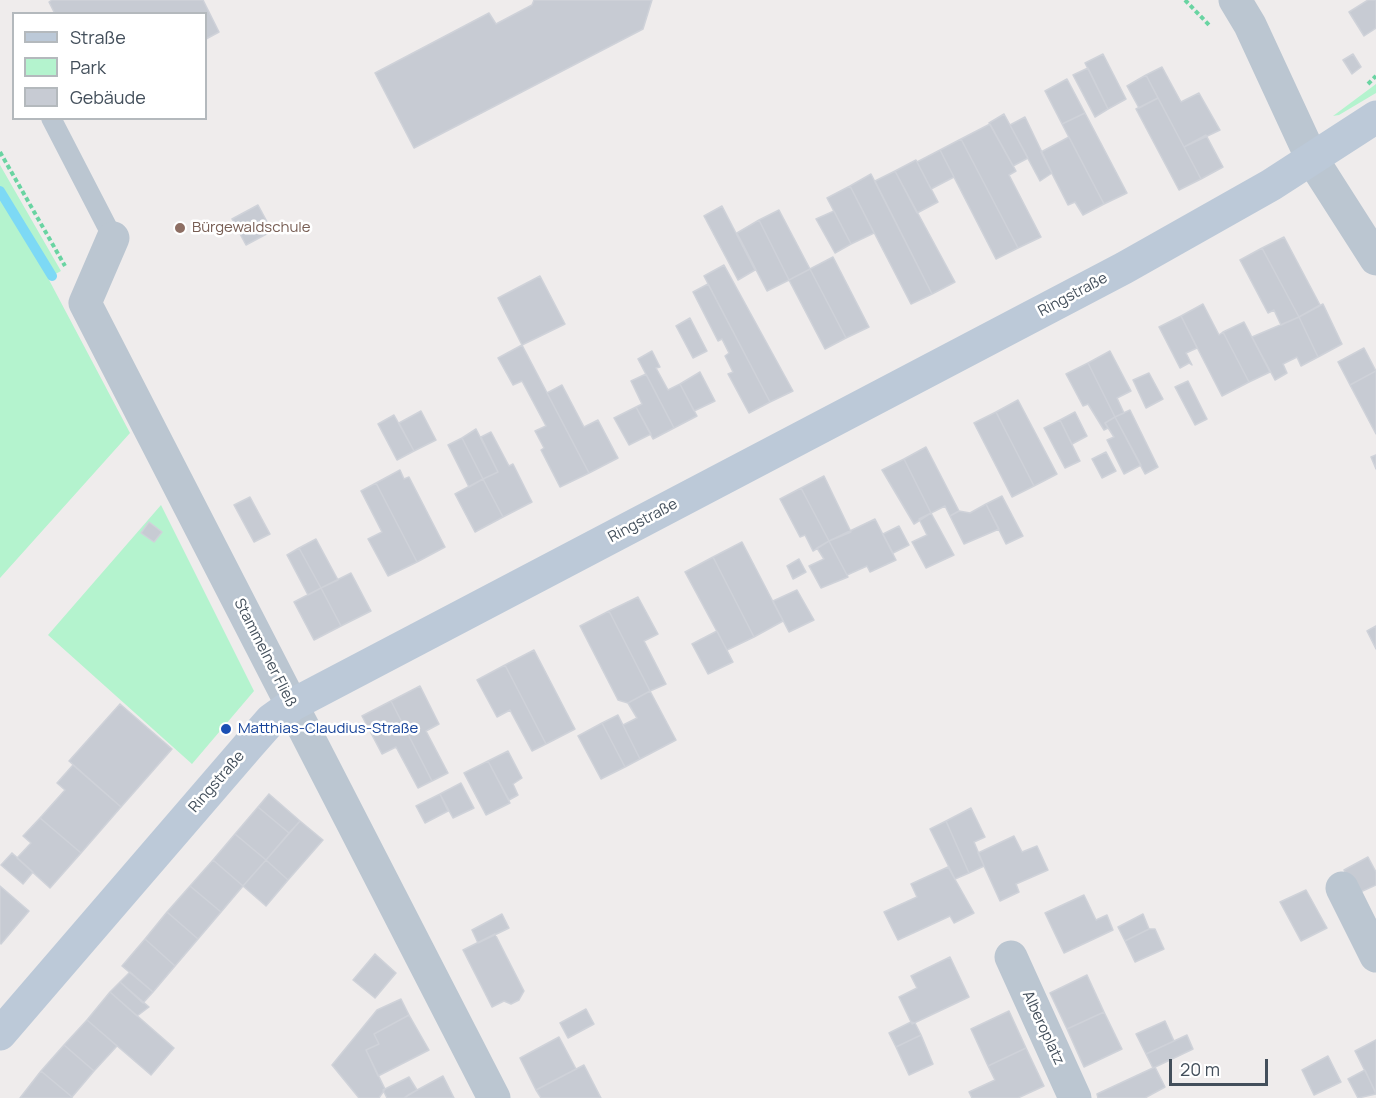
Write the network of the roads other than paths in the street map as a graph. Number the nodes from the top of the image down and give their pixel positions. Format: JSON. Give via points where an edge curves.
{"nodes":[{"id":1,"x":1235,"y":0,"type":"edge"},
{"id":2,"x":1376,"y":117,"type":"edge"},
{"id":3,"x":52,"y":120,"type":"edge"},
{"id":4,"x":1312,"y":159,"type":"junction"},
{"id":5,"x":113,"y":238,"type":"joint"},
{"id":6,"x":1376,"y":259,"type":"edge"},
{"id":7,"x":292,"y":705,"type":"junction"},
{"id":8,"x":1342,"y":888,"type":"dead end"},
{"id":9,"x":1376,"y":956,"type":"edge"},
{"id":10,"x":1011,"y":957,"type":"dead end"},
{"id":11,"x":0,"y":1034,"type":"edge"},
{"id":12,"x":494,"y":1098,"type":"edge"},
{"id":13,"x":1076,"y":1098,"type":"edge"}],
"edges":[{"from":1,"to":4,"type":"street"},
{"from":2,"to":4,"type":"main road","name":"Ringstraße"},
{"from":3,"to":5,"type":"lane"},
{"from":4,"to":6,"type":"street"},
{"from":4,"to":7,"type":"main road","name":"Ringstraße","via":[[1124,268]]},
{"from":5,"to":7,"type":"street","name":"Stammelner Fließ","via":[[85,303]]},
{"from":7,"to":11,"type":"main road","name":"Ringstraße","via":[[271,720]]},
{"from":7,"to":12,"type":"street","name":"Stammelner Fließ"},
{"from":8,"to":9,"type":"street"},
{"from":10,"to":13,"type":"street","name":"Alberoplatz"}]}
